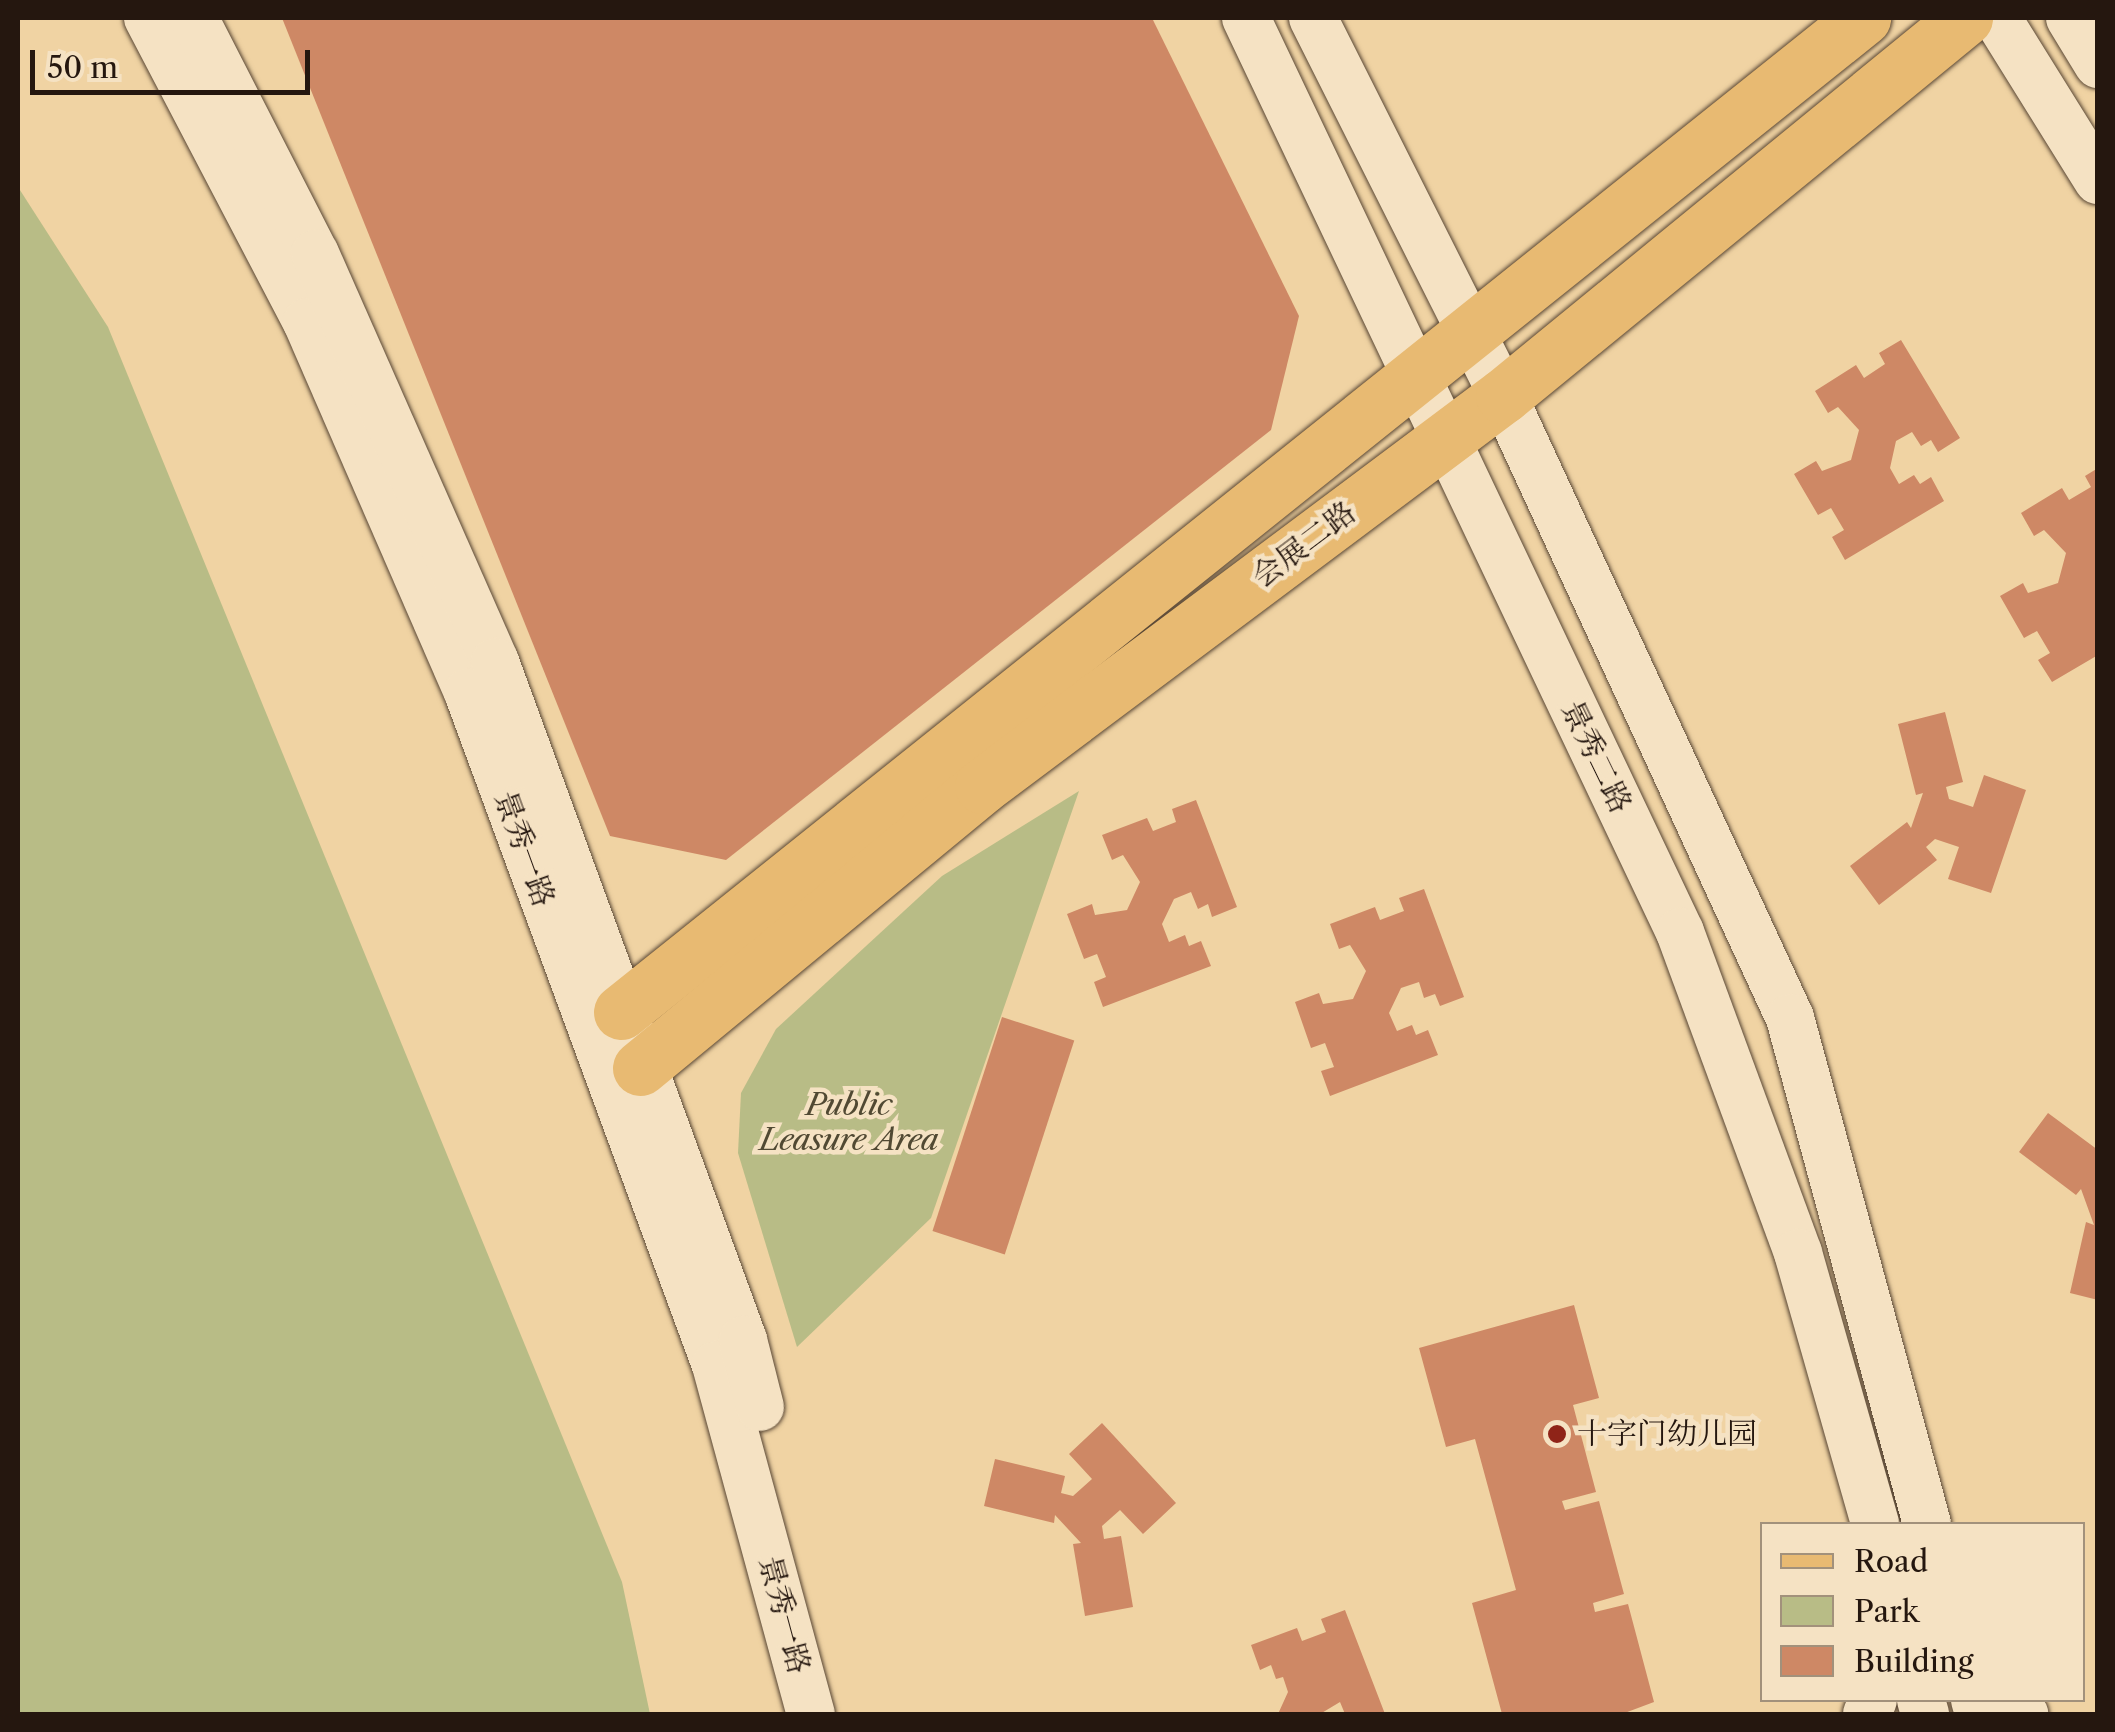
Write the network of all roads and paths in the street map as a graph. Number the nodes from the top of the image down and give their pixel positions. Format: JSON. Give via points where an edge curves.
{"nodes":[{"id":1,"x":148,"y":18,"type":"edge"},
{"id":2,"x":194,"y":18,"type":"edge"},
{"id":3,"x":1246,"y":18,"type":"edge"},
{"id":4,"x":1313,"y":18,"type":"edge"},
{"id":5,"x":1863,"y":18,"type":"edge"},
{"id":6,"x":1966,"y":18,"type":"edge"},
{"id":7,"x":1997,"y":18,"type":"edge"},
{"id":8,"x":2070,"y":18,"type":"edge"},
{"id":9,"x":2098,"y":64,"type":"edge"},
{"id":10,"x":2098,"y":180,"type":"edge"},
{"id":11,"x":1470,"y":332,"type":"junction"},
{"id":12,"x":1416,"y":376,"type":"junction"},
{"id":13,"x":1502,"y":396,"type":"junction"},
{"id":14,"x":1446,"y":439,"type":"junction"},
{"id":15,"x":621,"y":1012,"type":"junction"},
{"id":16,"x":640,"y":1068,"type":"junction"},
{"id":17,"x":1874,"y":1522,"type":"edge"},
{"id":18,"x":1926,"y":1522,"type":"edge"},
{"id":19,"x":812,"y":1714,"type":"edge"},
{"id":20,"x":842,"y":1714,"type":"edge"}],
"edges":[{"from":1,"to":19,"type":"street","name":"景秀一路","via":[[307,322],[468,692],[716,1364]]},
{"from":2,"to":15,"type":"street","name":"景秀一路","via":[[316,254],[495,662]]},
{"from":3,"to":12,"type":"street","name":"景秀二路"},
{"from":4,"to":11,"type":"street"},
{"from":5,"to":11,"type":"main road","name":"会展二路"},
{"from":6,"to":13,"type":"main road","name":"会展二路"},
{"from":7,"to":10,"type":"street"},
{"from":8,"to":9,"type":"street"},
{"from":11,"to":12,"type":"main road","name":"会展二路"},
{"from":11,"to":13,"type":"street"},
{"from":12,"to":14,"type":"street","name":"景秀二路"},
{"from":12,"to":15,"type":"main road","name":"会展二路"},
{"from":13,"to":14,"type":"main road","name":"会展二路"},
{"from":13,"to":18,"type":"street","via":[[1790,1018]]},
{"from":14,"to":16,"type":"main road","name":"会展二路","via":[[982,786]]},
{"from":14,"to":17,"type":"street","name":"景秀二路","via":[[1680,932],[1798,1253]]},
{"from":15,"to":16,"type":"street","name":"景秀一路"},
{"from":16,"to":20,"type":"street","name":"景秀一路","via":[[743,1340]]}]}
